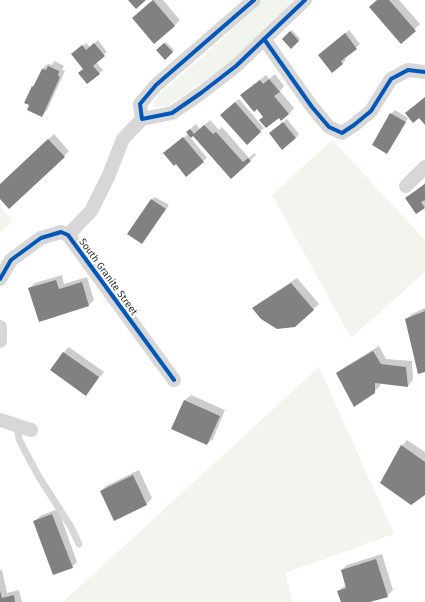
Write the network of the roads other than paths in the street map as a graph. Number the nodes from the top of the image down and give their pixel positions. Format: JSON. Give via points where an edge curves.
{"nodes":[{"id":1,"x":254,"y":0,"type":"edge"},
{"id":2,"x":305,"y":0,"type":"edge"},
{"id":3,"x":264,"y":39,"type":"junction"},
{"id":4,"x":425,"y":72,"type":"edge"},
{"id":5,"x":142,"y":118,"type":"junction"},
{"id":6,"x":425,"y":167,"type":"edge"},
{"id":7,"x":406,"y":186,"type":"dead end"},
{"id":8,"x":68,"y":235,"type":"junction"},
{"id":9,"x":0,"y":279,"type":"edge"},
{"id":10,"x":0,"y":327,"type":"edge"},
{"id":11,"x":0,"y":341,"type":"edge"},
{"id":12,"x":174,"y":380,"type":"dead end"},
{"id":13,"x":0,"y":420,"type":"edge"},
{"id":14,"x":17,"y":426,"type":"junction"},
{"id":15,"x":31,"y":430,"type":"dead end"},
{"id":16,"x":78,"y":544,"type":"dead end"}],
"edges":[{"from":1,"to":5,"type":"street","via":[[156,85],[140,104]]},
{"from":2,"to":3,"type":"street"},
{"from":3,"to":4,"type":"street","via":[[312,107],[329,127],[342,133],[371,111],[391,79],[408,70]]},
{"from":3,"to":5,"type":"street","via":[[236,66],[172,113]]},
{"from":5,"to":8,"type":"street","via":[[123,139],[108,178],[91,211]]},
{"from":6,"to":7,"type":"street"},
{"from":8,"to":9,"type":"street","name":"South Granite Street","via":[[60,232],[41,238],[11,260]]},
{"from":8,"to":12,"type":"street","name":"South Granite Street"},
{"from":10,"to":11,"type":"street"},
{"from":13,"to":14,"type":"street"},
{"from":14,"to":15,"type":"street"},
{"from":14,"to":16,"type":"lane","via":[[19,439],[25,451],[71,527]]}]}
